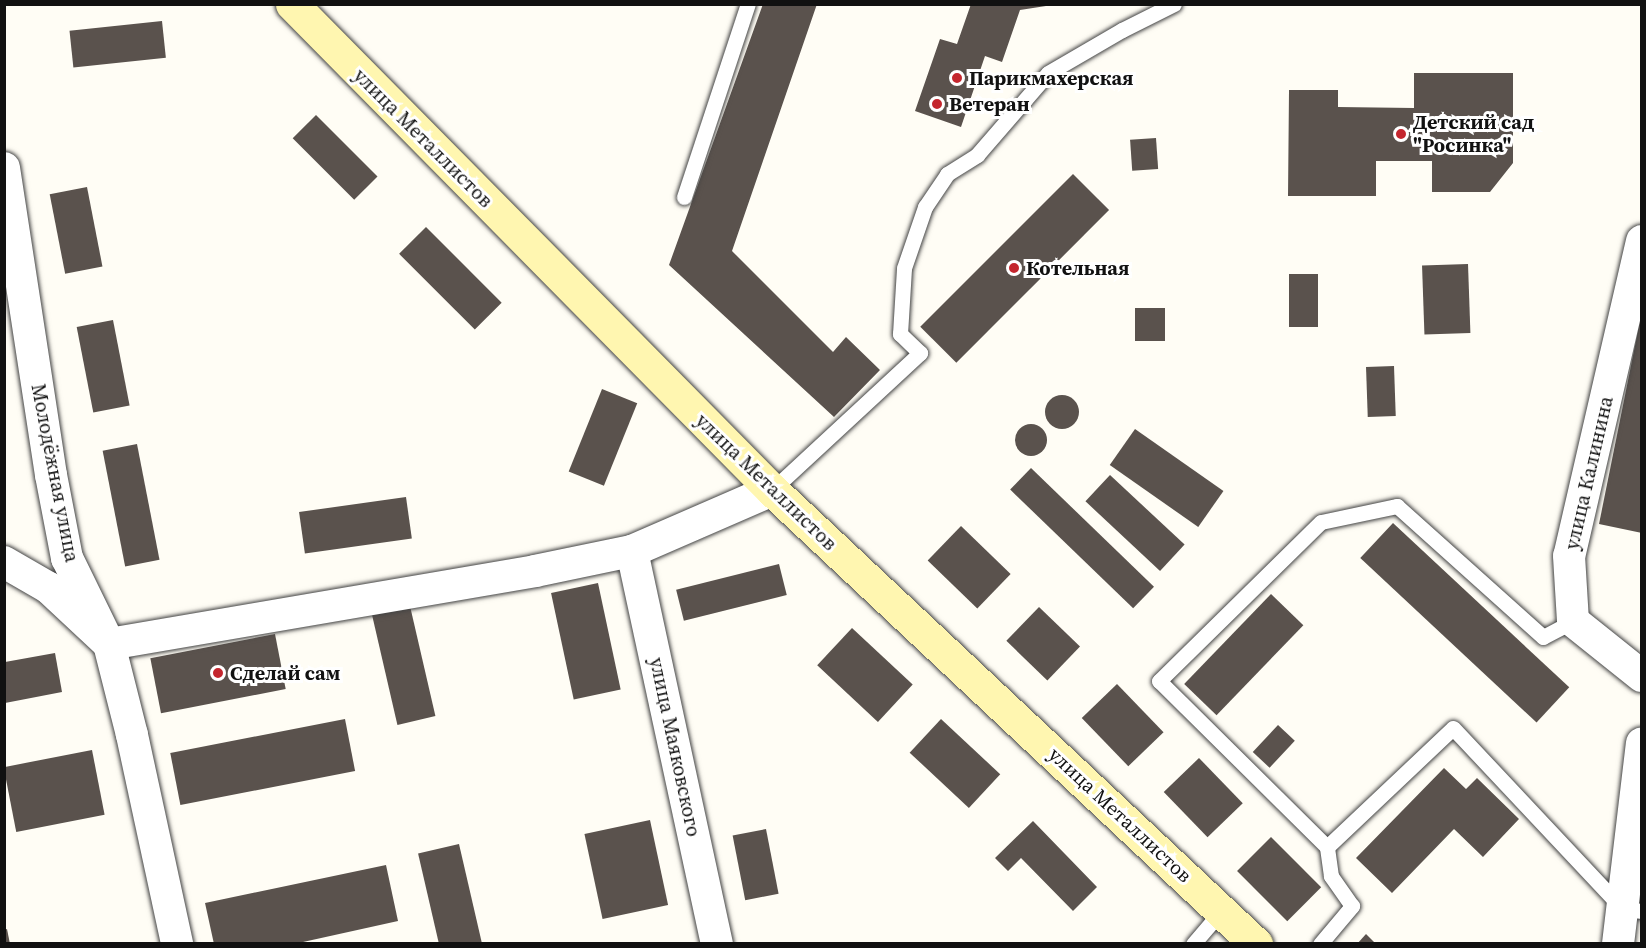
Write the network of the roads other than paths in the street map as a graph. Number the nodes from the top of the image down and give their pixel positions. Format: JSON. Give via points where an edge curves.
{"nodes":[{"id":1,"x":292,"y":4,"type":"edge"},
{"id":2,"x":747,"y":4,"type":"edge"},
{"id":3,"x":1174,"y":4,"type":"edge"},
{"id":4,"x":4,"y":168,"type":"edge"},
{"id":5,"x":684,"y":197,"type":"dead end"},
{"id":6,"x":9,"y":229,"type":"edge"},
{"id":7,"x":1641,"y":241,"type":"edge"},
{"id":8,"x":772,"y":490,"type":"junction"},
{"id":9,"x":632,"y":551,"type":"junction"},
{"id":10,"x":4,"y":562,"type":"edge"},
{"id":11,"x":1573,"y":621,"type":"junction"},
{"id":12,"x":109,"y":644,"type":"junction"},
{"id":13,"x":1641,"y":676,"type":"edge"},
{"id":14,"x":1641,"y":743,"type":"edge"},
{"id":15,"x":1327,"y":847,"type":"junction"},
{"id":16,"x":1632,"y":909,"type":"edge"},
{"id":17,"x":1222,"y":910,"type":"junction"},
{"id":18,"x":174,"y":942,"type":"edge"},
{"id":19,"x":717,"y":944,"type":"edge"},
{"id":20,"x":1193,"y":944,"type":"edge"},
{"id":21,"x":1256,"y":944,"type":"edge"},
{"id":22,"x":1320,"y":944,"type":"edge"},
{"id":23,"x":1618,"y":944,"type":"edge"}],
"edges":[{"from":1,"to":8,"type":"street","name":"улица Металлистов"},
{"from":2,"to":5,"type":"lane"},
{"from":3,"to":8,"type":"lane","via":[[1047,73],[977,155],[946,174],[925,207],[904,268],[900,334],[920,353]]},
{"from":4,"to":6,"type":"street","name":"Молодёжная улица"},
{"from":6,"to":12,"type":"street","name":"Молодёжная улица","via":[[68,558]]},
{"from":7,"to":11,"type":"street","name":"улица Калинина","via":[[1569,556]]},
{"from":8,"to":9,"type":"street"},
{"from":8,"to":17,"type":"street","name":"улица Металлистов"},
{"from":9,"to":12,"type":"street"},
{"from":9,"to":19,"type":"street","name":"улица Маяковского"},
{"from":10,"to":12,"type":"street","via":[[49,588]]},
{"from":11,"to":13,"type":"street"},
{"from":11,"to":15,"type":"lane","via":[[1543,637],[1397,506],[1321,522],[1159,681]]},
{"from":12,"to":18,"type":"street","name":"Молодёжная улица","via":[[132,735]]},
{"from":14,"to":16,"type":"street"},
{"from":15,"to":16,"type":"lane","via":[[1453,728]]},
{"from":15,"to":22,"type":"lane","via":[[1331,876],[1352,906]]},
{"from":16,"to":23,"type":"street"},
{"from":17,"to":20,"type":"lane"},
{"from":17,"to":21,"type":"street","name":"улица Металлистов"}]}
